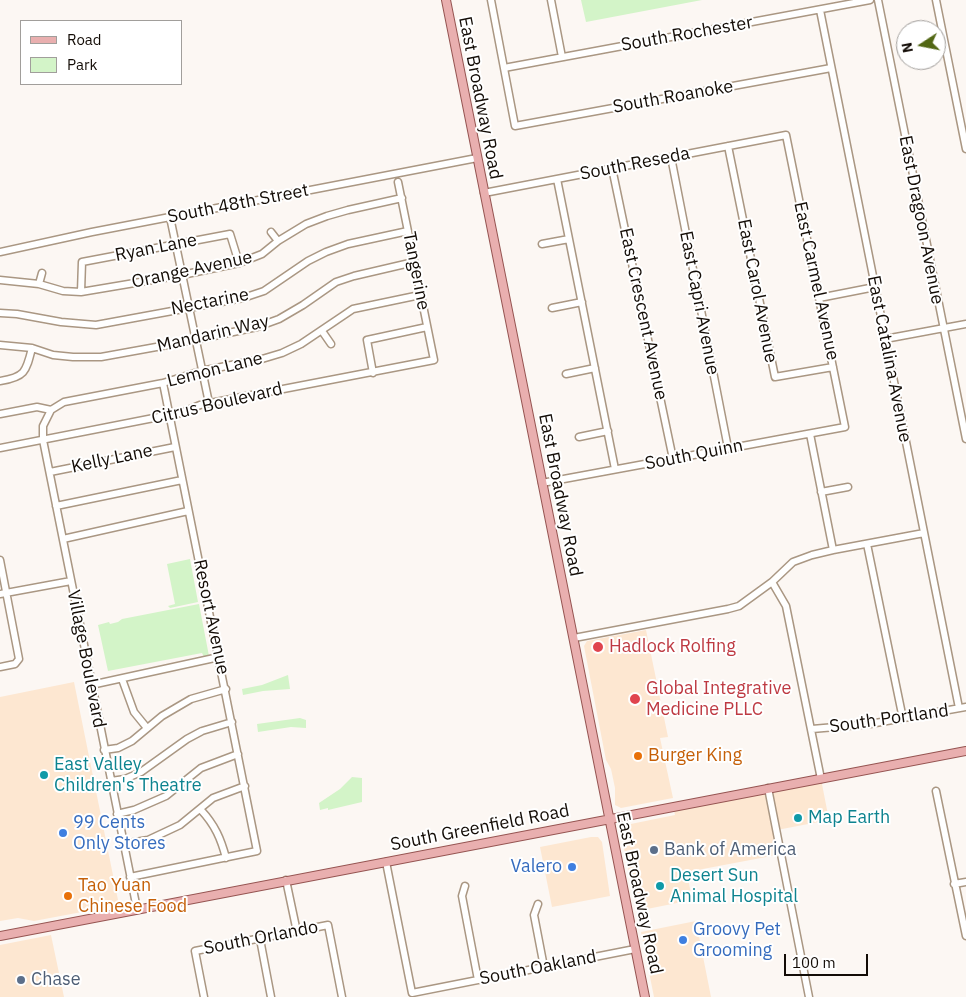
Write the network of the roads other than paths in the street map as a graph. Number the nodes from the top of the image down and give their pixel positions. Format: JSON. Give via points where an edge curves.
{"nodes":[{"id":1,"x":446,"y":0,"type":"edge"},
{"id":2,"x":491,"y":0,"type":"edge"},
{"id":3,"x":551,"y":0,"type":"edge"},
{"id":4,"x":870,"y":0,"type":"edge"},
{"id":5,"x":878,"y":0,"type":"edge"},
{"id":6,"x":936,"y":0,"type":"edge"},
{"id":7,"x":820,"y":10,"type":"junction"},
{"id":8,"x":562,"y":57,"type":"junction"},
{"id":9,"x":504,"y":68,"type":"junction"},
{"id":10,"x":831,"y":68,"type":"junction"},
{"id":11,"x":786,"y":135,"type":"joint"},
{"id":12,"x":728,"y":146,"type":"junction"},
{"id":13,"x":966,"y":150,"type":"edge"},
{"id":14,"x":670,"y":157,"type":"junction"},
{"id":15,"x":477,"y":158,"type":"junction"},
{"id":16,"x":612,"y":168,"type":"junction"},
{"id":17,"x":557,"y":179,"type":"junction"},
{"id":18,"x":398,"y":182,"type":"dead end"},
{"id":19,"x":484,"y":192,"type":"junction"},
{"id":20,"x":402,"y":198,"type":"junction"},
{"id":21,"x":170,"y":217,"type":"junction"},
{"id":22,"x":408,"y":231,"type":"junction"},
{"id":23,"x":271,"y":232,"type":"dead end"},
{"id":24,"x":569,"y":239,"type":"junction"},
{"id":25,"x":278,"y":241,"type":"junction"},
{"id":26,"x":175,"y":244,"type":"junction"},
{"id":27,"x":542,"y":244,"type":"dead end"},
{"id":28,"x":0,"y":252,"type":"edge"},
{"id":29,"x":414,"y":262,"type":"junction"},
{"id":30,"x":239,"y":263,"type":"junction"},
{"id":31,"x":42,"y":273,"type":"dead end"},
{"id":32,"x":182,"y":275,"type":"junction"},
{"id":33,"x":0,"y":280,"type":"edge"},
{"id":34,"x":39,"y":284,"type":"junction"},
{"id":35,"x":875,"y":287,"type":"junction"},
{"id":36,"x":81,"y":292,"type":"junction"},
{"id":37,"x":420,"y":295,"type":"junction"},
{"id":38,"x":819,"y":298,"type":"junction"},
{"id":39,"x":582,"y":302,"type":"junction"},
{"id":40,"x":188,"y":307,"type":"junction"},
{"id":41,"x":552,"y":308,"type":"dead end"},
{"id":42,"x":0,"y":313,"type":"edge"},
{"id":43,"x":966,"y":324,"type":"edge"},
{"id":44,"x":427,"y":327,"type":"junction"},
{"id":45,"x":943,"y":328,"type":"junction"},
{"id":46,"x":322,"y":331,"type":"junction"},
{"id":47,"x":885,"y":339,"type":"junction"},
{"id":48,"x":195,"y":340,"type":"junction"},
{"id":49,"x":331,"y":344,"type":"dead end"},
{"id":50,"x":0,"y":345,"type":"edge"},
{"id":51,"x":32,"y":348,"type":"junction"},
{"id":52,"x":434,"y":360,"type":"joint"},
{"id":53,"x":833,"y":367,"type":"junction"},
{"id":54,"x":595,"y":368,"type":"junction"},
{"id":55,"x":201,"y":371,"type":"junction"},
{"id":56,"x":373,"y":373,"type":"junction"},
{"id":57,"x":566,"y":374,"type":"dead end"},
{"id":58,"x":0,"y":381,"type":"edge"},
{"id":59,"x":163,"y":383,"type":"junction"},
{"id":60,"x":209,"y":403,"type":"junction"},
{"id":61,"x":51,"y":410,"type":"junction"},
{"id":62,"x":0,"y":414,"type":"edge"},
{"id":63,"x":169,"y":415,"type":"junction"},
{"id":64,"x":845,"y":427,"type":"joint"},
{"id":65,"x":608,"y":431,"type":"junction"},
{"id":66,"x":810,"y":434,"type":"junction"},
{"id":67,"x":579,"y":437,"type":"dead end"},
{"id":68,"x":966,"y":439,"type":"edge"},
{"id":69,"x":43,"y":440,"type":"junction"},
{"id":70,"x":175,"y":447,"type":"junction"},
{"id":71,"x":0,"y":448,"type":"edge"},
{"id":72,"x":728,"y":448,"type":"junction"},
{"id":73,"x":673,"y":459,"type":"junction"},
{"id":74,"x":615,"y":469,"type":"junction"},
{"id":75,"x":50,"y":472,"type":"junction"},
{"id":76,"x":182,"y":480,"type":"junction"},
{"id":77,"x":542,"y":483,"type":"junction"},
{"id":78,"x":848,"y":487,"type":"dead end"},
{"id":79,"x":821,"y":492,"type":"junction"},
{"id":80,"x":56,"y":506,"type":"junction"},
{"id":81,"x":188,"y":511,"type":"junction"},
{"id":82,"x":924,"y":533,"type":"junction"},
{"id":83,"x":63,"y":538,"type":"junction"},
{"id":84,"x":867,"y":544,"type":"junction"},
{"id":85,"x":833,"y":550,"type":"junction"},
{"id":86,"x":0,"y":560,"type":"edge"},
{"id":87,"x":71,"y":581,"type":"junction"},
{"id":88,"x":772,"y":582,"type":"junction"},
{"id":89,"x":3,"y":594,"type":"edge"},
{"id":90,"x":574,"y":638,"type":"junction"},
{"id":91,"x":219,"y":657,"type":"junction"},
{"id":92,"x":0,"y":667,"type":"edge"},
{"id":93,"x":122,"y":678,"type":"junction"},
{"id":94,"x":91,"y":684,"type":"junction"},
{"id":95,"x":226,"y":689,"type":"junction"},
{"id":96,"x":963,"y":708,"type":"edge"},
{"id":97,"x":903,"y":719,"type":"junction"},
{"id":98,"x":232,"y":722,"type":"junction"},
{"id":99,"x":147,"y":728,"type":"junction"},
{"id":100,"x":812,"y":729,"type":"junction"},
{"id":101,"x":104,"y":750,"type":"junction"},
{"id":102,"x":966,"y":751,"type":"edge"},
{"id":103,"x":238,"y":754,"type":"junction"},
{"id":104,"x":821,"y":779,"type":"junction"},
{"id":105,"x":111,"y":781,"type":"junction"},
{"id":106,"x":244,"y":786,"type":"junction"},
{"id":107,"x":768,"y":788,"type":"junction"},
{"id":108,"x":936,"y":791,"type":"dead end"},
{"id":109,"x":201,"y":810,"type":"junction"},
{"id":110,"x":117,"y":814,"type":"junction"},
{"id":111,"x":608,"y":818,"type":"junction"},
{"id":112,"x":124,"y":844,"type":"junction"},
{"id":113,"x":226,"y":858,"type":"junction"},
{"id":114,"x":386,"y":862,"type":"junction"},
{"id":115,"x":130,"y":877,"type":"junction"},
{"id":116,"x":286,"y":880,"type":"junction"},
{"id":117,"x":966,"y":882,"type":"edge"},
{"id":118,"x":954,"y":884,"type":"junction"},
{"id":119,"x":465,"y":886,"type":"dead end"},
{"id":120,"x":538,"y":904,"type":"dead end"},
{"id":121,"x":137,"y":909,"type":"junction"},
{"id":122,"x":297,"y":932,"type":"junction"},
{"id":123,"x":0,"y":936,"type":"edge"},
{"id":124,"x":966,"y":936,"type":"edge"},
{"id":125,"x":260,"y":939,"type":"junction"},
{"id":126,"x":635,"y":949,"type":"junction"},
{"id":127,"x":544,"y":967,"type":"junction"},
{"id":128,"x":478,"y":980,"type":"junction"},
{"id":129,"x":204,"y":997,"type":"edge"},
{"id":130,"x":271,"y":997,"type":"edge"},
{"id":131,"x":342,"y":997,"type":"edge"},
{"id":132,"x":645,"y":997,"type":"edge"},
{"id":133,"x":809,"y":997,"type":"edge"}],
"edges":[{"from":1,"to":15,"type":"main road","name":"East Broadway Road"},
{"from":2,"to":9,"type":"street"},
{"from":3,"to":8,"type":"street"},
{"from":4,"to":7,"type":"street","name":"South Rochester"},
{"from":5,"to":45,"type":"street","name":"East Dragoon Avenue"},
{"from":6,"to":13,"type":"street"},
{"from":7,"to":8,"type":"street","name":"South Rochester"},
{"from":7,"to":10,"type":"street","name":"East Catalina Avenue"},
{"from":8,"to":9,"type":"street","name":"South Rochester"},
{"from":9,"to":10,"type":"street","name":"South Roanoke","via":[[515,126]]},
{"from":10,"to":35,"type":"street","name":"East Catalina Avenue"},
{"from":11,"to":12,"type":"street","name":"South Reseda"},
{"from":11,"to":38,"type":"street","name":"East Carmel Avenue"},
{"from":12,"to":14,"type":"street","name":"South Reseda"},
{"from":12,"to":53,"type":"street","name":"East Carol Avenue","via":[[775,377]]},
{"from":14,"to":16,"type":"street","name":"South Reseda"},
{"from":14,"to":72,"type":"street","name":"East Capri Avenue"},
{"from":15,"to":19,"type":"main road","name":"East Broadway Road"},
{"from":15,"to":21,"type":"street","name":"South 48th Street"},
{"from":16,"to":17,"type":"street","name":"South Reseda"},
{"from":16,"to":73,"type":"street","name":"East Crescent Avenue"},
{"from":17,"to":19,"type":"street","name":"South Reseda"},
{"from":17,"to":24,"type":"street"},
{"from":18,"to":20,"type":"street","name":"Tangerine"},
{"from":19,"to":77,"type":"main road","name":"East Broadway Road"},
{"from":20,"to":22,"type":"street","name":"Tangerine"},
{"from":20,"to":25,"type":"street","name":"Orange Avenue","via":[[327,216]]},
{"from":21,"to":26,"type":"street"},
{"from":21,"to":28,"type":"street","name":"South 48th Street"},
{"from":22,"to":29,"type":"street","name":"Tangerine"},
{"from":22,"to":40,"type":"street","name":"Nectarine","via":[[326,252],[264,291],[243,298]]},
{"from":23,"to":25,"type":"street"},
{"from":24,"to":27,"type":"street"},
{"from":24,"to":39,"type":"street"},
{"from":25,"to":30,"type":"street","name":"Orange Avenue","via":[[262,254]]},
{"from":26,"to":30,"type":"street","name":"Ryan Lane","via":[[230,234]]},
{"from":26,"to":32,"type":"street"},
{"from":26,"to":36,"type":"street","name":"Ryan Lane","via":[[82,262]]},
{"from":29,"to":37,"type":"street","name":"Tangerine"},
{"from":29,"to":48,"type":"street","name":"Mandarin Way","via":[[336,282],[303,305],[257,327]]},
{"from":30,"to":32,"type":"street","name":"Orange Avenue"},
{"from":31,"to":34,"type":"street"},
{"from":32,"to":36,"type":"street","name":"Orange Avenue"},
{"from":32,"to":40,"type":"street"},
{"from":33,"to":34,"type":"street","name":"Orange Avenue"},
{"from":34,"to":36,"type":"street","name":"Orange Avenue"},
{"from":35,"to":38,"type":"street"},
{"from":35,"to":47,"type":"street","name":"East Catalina Avenue"},
{"from":37,"to":44,"type":"street","name":"Tangerine"},
{"from":37,"to":46,"type":"street","name":"Lemon Lane","via":[[353,309]]},
{"from":38,"to":53,"type":"street","name":"East Carmel Avenue"},
{"from":39,"to":41,"type":"street"},
{"from":39,"to":54,"type":"street"},
{"from":40,"to":42,"type":"street","name":"Nectarine","via":[[96,324]]},
{"from":40,"to":48,"type":"street"},
{"from":43,"to":45,"type":"street"},
{"from":44,"to":52,"type":"street","name":"Tangerine"},
{"from":44,"to":56,"type":"street","via":[[367,340]]},
{"from":45,"to":47,"type":"street"},
{"from":45,"to":68,"type":"street","name":"East Dragoon Avenue"},
{"from":46,"to":49,"type":"street"},
{"from":46,"to":55,"type":"street","name":"Lemon Lane","via":[[282,353]]},
{"from":47,"to":82,"type":"street","name":"East Catalina Avenue"},
{"from":48,"to":51,"type":"street","name":"Mandarin Way","via":[[101,357],[73,357]]},
{"from":48,"to":55,"type":"street"},
{"from":50,"to":51,"type":"street","name":"Mandarin Way"},
{"from":51,"to":58,"type":"street","via":[[23,374]]},
{"from":52,"to":56,"type":"street","name":"Citrus Boulevard"},
{"from":53,"to":64,"type":"street","name":"East Carmel Avenue"},
{"from":54,"to":57,"type":"street"},
{"from":54,"to":65,"type":"street"},
{"from":55,"to":59,"type":"street","name":"Lemon Lane"},
{"from":55,"to":60,"type":"street"},
{"from":56,"to":60,"type":"street","name":"Citrus Boulevard"},
{"from":59,"to":61,"type":"street","name":"Lemon Lane","via":[[64,402]]},
{"from":59,"to":63,"type":"street","name":"Resort Avenue"},
{"from":60,"to":63,"type":"street","name":"Citrus Boulevard"},
{"from":61,"to":62,"type":"street","name":"Lemon Lane","via":[[37,407]]},
{"from":61,"to":69,"type":"street","name":"Village Boulevard","via":[[43,426]]},
{"from":63,"to":69,"type":"street","name":"Citrus Boulevard"},
{"from":63,"to":70,"type":"street","name":"Resort Avenue"},
{"from":64,"to":66,"type":"street","name":"South Quinn"},
{"from":65,"to":67,"type":"street"},
{"from":65,"to":74,"type":"street"},
{"from":66,"to":72,"type":"street","name":"South Quinn"},
{"from":66,"to":79,"type":"street"},
{"from":69,"to":71,"type":"street","name":"Citrus Boulevard"},
{"from":69,"to":75,"type":"street","name":"Village Boulevard"},
{"from":70,"to":75,"type":"street","name":"Kelly Lane"},
{"from":70,"to":76,"type":"street","name":"Resort Avenue"},
{"from":72,"to":73,"type":"street","name":"South Quinn"},
{"from":73,"to":74,"type":"street","name":"South Quinn"},
{"from":74,"to":77,"type":"street","name":"South Quinn"},
{"from":75,"to":80,"type":"street","name":"Village Boulevard"},
{"from":76,"to":80,"type":"street"},
{"from":76,"to":81,"type":"street","name":"Resort Avenue"},
{"from":77,"to":90,"type":"main road","name":"East Broadway Road"},
{"from":78,"to":79,"type":"street"},
{"from":79,"to":85,"type":"street"},
{"from":80,"to":83,"type":"street","name":"Village Boulevard"},
{"from":81,"to":83,"type":"street"},
{"from":81,"to":91,"type":"street","name":"Resort Avenue"},
{"from":82,"to":84,"type":"street"},
{"from":82,"to":96,"type":"street","name":"East Catalina Avenue"},
{"from":83,"to":87,"type":"street","name":"Village Boulevard"},
{"from":84,"to":85,"type":"street"},
{"from":84,"to":97,"type":"street"},
{"from":85,"to":88,"type":"street","via":[[793,562]]},
{"from":86,"to":89,"type":"street"},
{"from":87,"to":89,"type":"street"},
{"from":87,"to":94,"type":"street","name":"Village Boulevard"},
{"from":88,"to":90,"type":"street","via":[[739,606],[728,610]]},
{"from":88,"to":100,"type":"street","via":[[786,606]]},
{"from":89,"to":92,"type":"street","via":[[19,659],[15,664]]},
{"from":90,"to":111,"type":"main road","name":"East Broadway Road"},
{"from":91,"to":93,"type":"street"},
{"from":91,"to":95,"type":"street","name":"Resort Avenue"},
{"from":93,"to":94,"type":"street"},
{"from":93,"to":99,"type":"street","via":[[128,700]]},
{"from":94,"to":101,"type":"street","name":"Village Boulevard"},
{"from":95,"to":98,"type":"street","name":"Resort Avenue"},
{"from":95,"to":99,"type":"street","via":[[183,703]]},
{"from":96,"to":97,"type":"street","name":"South Portland"},
{"from":97,"to":100,"type":"street","name":"South Portland"},
{"from":98,"to":103,"type":"street","name":"Resort Avenue"},
{"from":98,"to":105,"type":"street","via":[[187,738],[142,772]]},
{"from":99,"to":101,"type":"street","via":[[132,741]]},
{"from":100,"to":104,"type":"street"},
{"from":101,"to":105,"type":"street","name":"Village Boulevard"},
{"from":102,"to":104,"type":"main road","name":"South Greenfield Road"},
{"from":103,"to":106,"type":"street","name":"Resort Avenue"},
{"from":103,"to":110,"type":"street","via":[[201,768],[166,796]]},
{"from":104,"to":107,"type":"main road","name":"South Greenfield Road"},
{"from":105,"to":110,"type":"street","name":"Village Boulevard"},
{"from":106,"to":109,"type":"street","via":[[213,798]]},
{"from":106,"to":113,"type":"street","name":"Resort Avenue","via":[[257,851]]},
{"from":107,"to":111,"type":"main road","name":"South Greenfield Road"},
{"from":107,"to":133,"type":"street"},
{"from":108,"to":118,"type":"street"},
{"from":109,"to":112,"type":"street","via":[[180,825],[148,840]]},
{"from":109,"to":113,"type":"street","via":[[220,836]]},
{"from":110,"to":112,"type":"street","name":"Village Boulevard"},
{"from":111,"to":114,"type":"main road","name":"South Greenfield Road"},
{"from":111,"to":126,"type":"main road","name":"East Broadway Road"},
{"from":112,"to":115,"type":"street","name":"Village Boulevard"},
{"from":113,"to":115,"type":"street"},
{"from":114,"to":116,"type":"main road","name":"South Greenfield Road"},
{"from":114,"to":128,"type":"street","name":"South Oakland","via":[[412,993]]},
{"from":115,"to":121,"type":"street","name":"Village Boulevard"},
{"from":116,"to":121,"type":"main road","name":"South Greenfield Road"},
{"from":116,"to":122,"type":"street"},
{"from":117,"to":118,"type":"street"},
{"from":118,"to":124,"type":"street"},
{"from":119,"to":128,"type":"street","via":[[462,896]]},
{"from":120,"to":127,"type":"street","via":[[534,915]]},
{"from":121,"to":123,"type":"main road","name":"South Greenfield Road"},
{"from":122,"to":125,"type":"street","name":"South Orlando"},
{"from":122,"to":131,"type":"street","name":"South Orlando","via":[[328,925]]},
{"from":125,"to":129,"type":"street","name":"South Orlando","via":[[195,951]]},
{"from":125,"to":130,"type":"street"},
{"from":126,"to":127,"type":"street","name":"South Oakland"},
{"from":126,"to":132,"type":"main road","name":"East Broadway Road"},
{"from":127,"to":128,"type":"street","name":"South Oakland"}]}
